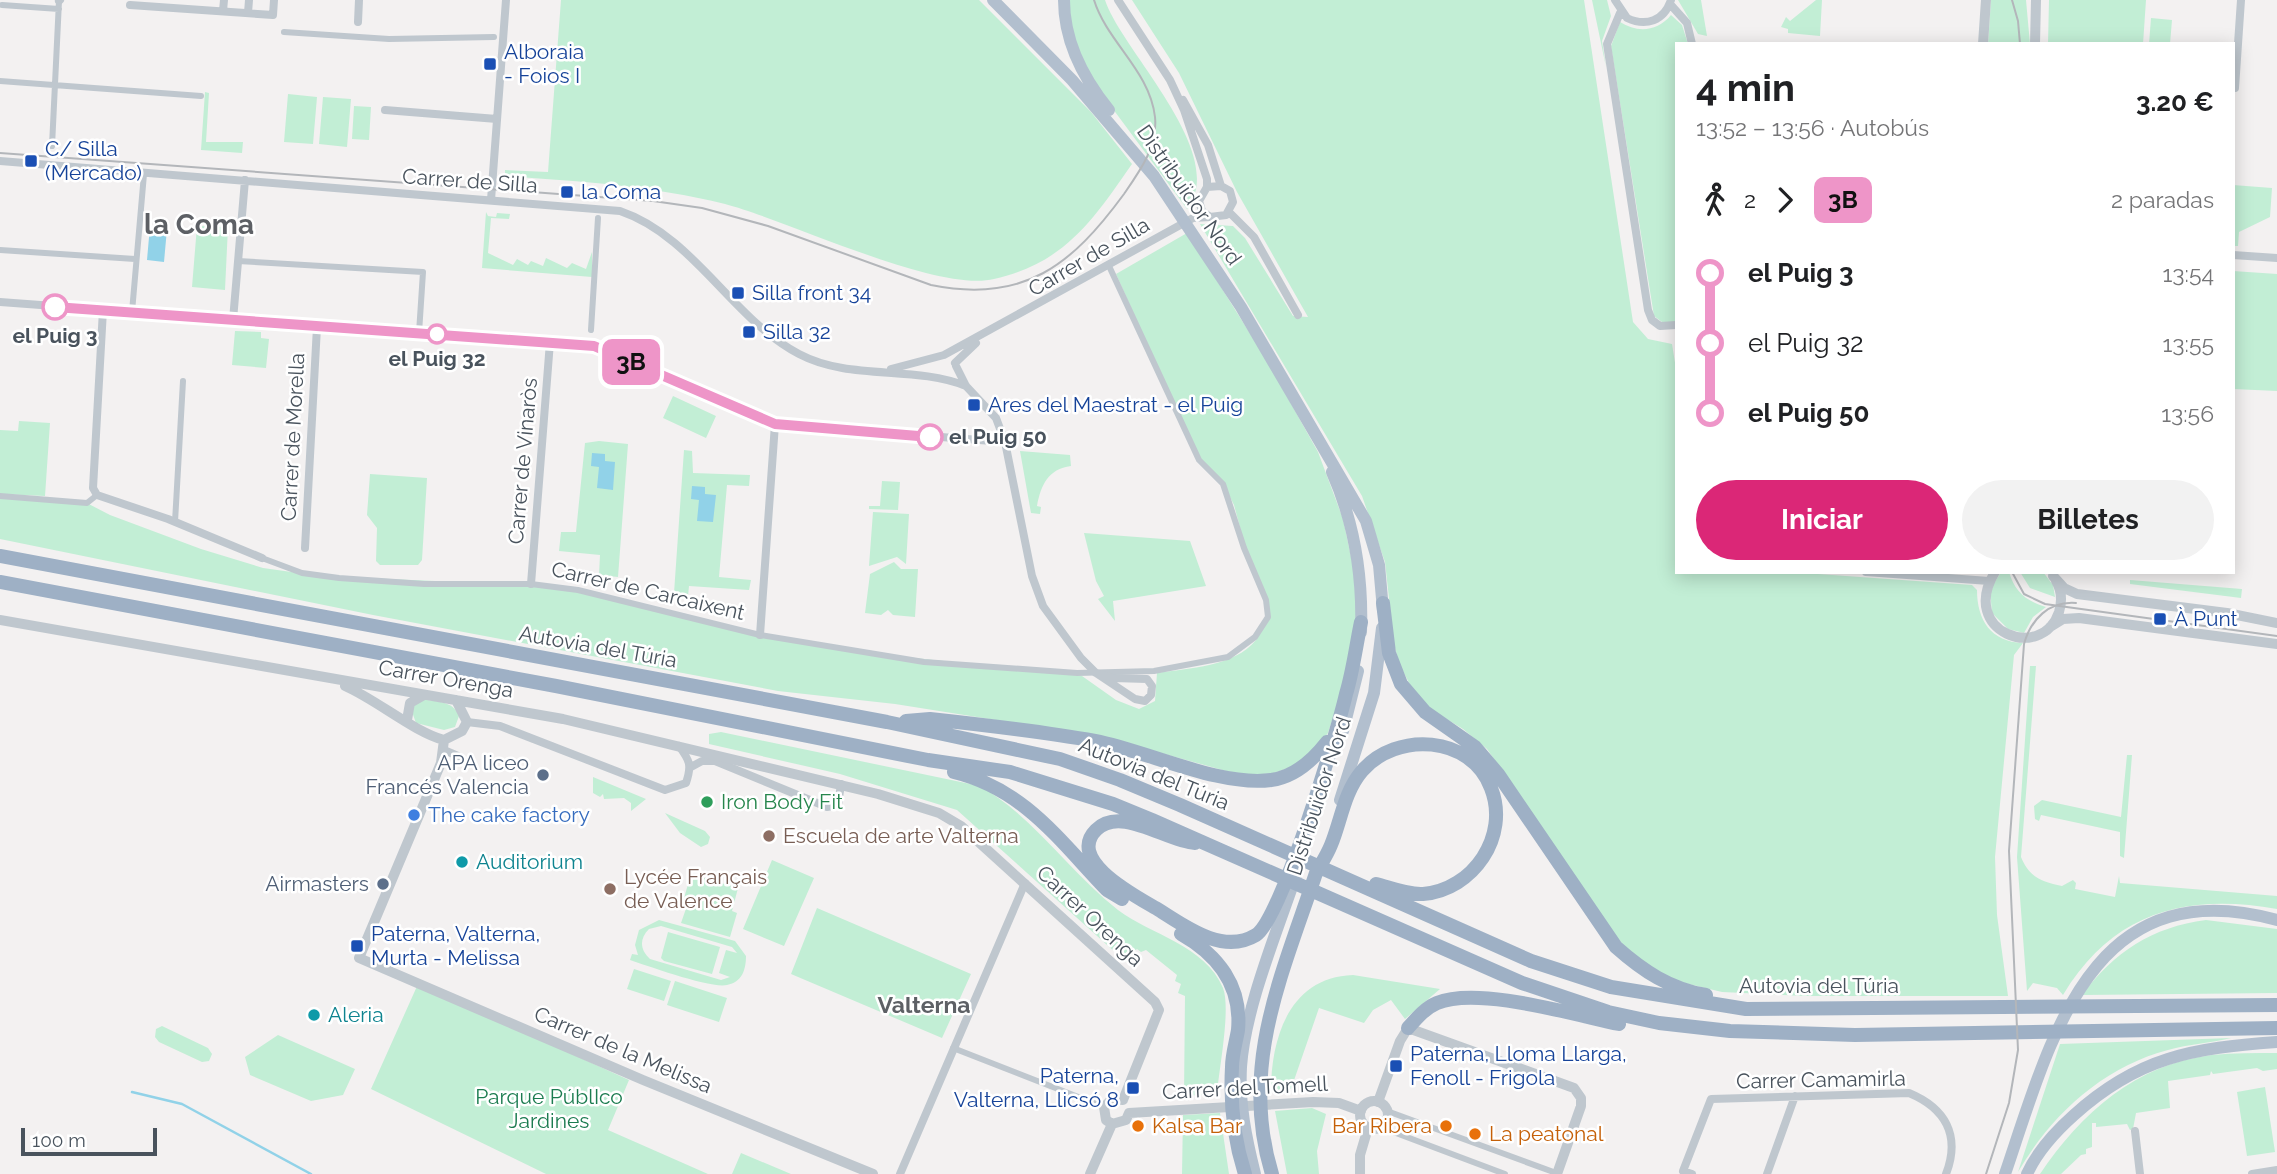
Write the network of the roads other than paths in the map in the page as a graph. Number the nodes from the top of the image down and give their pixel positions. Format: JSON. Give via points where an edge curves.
{"nodes":[{"id":1,"x":224,"y":0,"type":"edge"},
{"id":2,"x":249,"y":0,"type":"edge"},
{"id":3,"x":274,"y":0,"type":"edge"},
{"id":4,"x":359,"y":0,"type":"edge"},
{"id":5,"x":506,"y":0,"type":"edge"},
{"id":6,"x":993,"y":0,"type":"edge"},
{"id":7,"x":1064,"y":0,"type":"edge"},
{"id":8,"x":1118,"y":0,"type":"edge"},
{"id":9,"x":1615,"y":0,"type":"edge"},
{"id":10,"x":1986,"y":0,"type":"edge"},
{"id":11,"x":2029,"y":0,"type":"edge"},
{"id":12,"x":2036,"y":0,"type":"edge"},
{"id":13,"x":2241,"y":0,"type":"edge"},
{"id":14,"x":1670,"y":2,"type":"edge"},
{"id":15,"x":59,"y":3,"type":"edge"},
{"id":16,"x":130,"y":3,"type":"edge"},
{"id":17,"x":2,"y":5,"type":"dead end"},
{"id":18,"x":223,"y":11,"type":"junction"},
{"id":19,"x":248,"y":13,"type":"junction"},
{"id":20,"x":1620,"y":13,"type":"junction"},
{"id":21,"x":358,"y":22,"type":"dead end"},
{"id":22,"x":284,"y":32,"type":"dead end"},
{"id":23,"x":494,"y":37,"type":"dead end"},
{"id":24,"x":1692,"y":42,"type":"edge"},
{"id":25,"x":1983,"y":42,"type":"edge"},
{"id":26,"x":2035,"y":42,"type":"edge"},
{"id":27,"x":1170,"y":80,"type":"junction"},
{"id":28,"x":0,"y":81,"type":"edge"},
{"id":29,"x":55,"y":85,"type":"junction"},
{"id":30,"x":2235,"y":88,"type":"dead end"},
{"id":31,"x":201,"y":96,"type":"dead end"},
{"id":32,"x":385,"y":110,"type":"dead end"},
{"id":33,"x":497,"y":119,"type":"junction"},
{"id":34,"x":52,"y":146,"type":"dead end"},
{"id":35,"x":1135,"y":151,"type":"junction"},
{"id":36,"x":0,"y":161,"type":"edge"},
{"id":37,"x":144,"y":174,"type":"junction"},
{"id":38,"x":245,"y":180,"type":"junction"},
{"id":39,"x":1221,"y":186,"type":"junction"},
{"id":40,"x":1207,"y":187,"type":"junction"},
{"id":41,"x":491,"y":200,"type":"junction"},
{"id":42,"x":1200,"y":206,"type":"junction"},
{"id":43,"x":1230,"y":212,"type":"junction"},
{"id":44,"x":1210,"y":217,"type":"junction"},
{"id":45,"x":598,"y":218,"type":"dead end"},
{"id":46,"x":1193,"y":218,"type":"junction"},
{"id":47,"x":0,"y":250,"type":"edge"},
{"id":48,"x":2235,"y":255,"type":"edge"},
{"id":49,"x":2277,"y":258,"type":"edge"},
{"id":50,"x":135,"y":259,"type":"junction"},
{"id":51,"x":238,"y":261,"type":"junction"},
{"id":52,"x":1109,"y":266,"type":"junction"},
{"id":53,"x":0,"y":302,"type":"edge"},
{"id":54,"x":103,"y":310,"type":"junction"},
{"id":55,"x":132,"y":312,"type":"junction"},
{"id":56,"x":1298,"y":315,"type":"dead end"},
{"id":57,"x":233,"y":320,"type":"junction"},
{"id":58,"x":1675,"y":325,"type":"edge"},
{"id":59,"x":1002,"y":326,"type":"junction"},
{"id":60,"x":317,"y":327,"type":"junction"},
{"id":61,"x":591,"y":330,"type":"dead end"},
{"id":62,"x":419,"y":332,"type":"junction"},
{"id":63,"x":551,"y":342,"type":"junction"},
{"id":64,"x":941,"y":356,"type":"junction"},
{"id":65,"x":955,"y":365,"type":"junction"},
{"id":66,"x":884,"y":370,"type":"junction"},
{"id":67,"x":942,"y":377,"type":"junction"},
{"id":68,"x":183,"y":381,"type":"dead end"},
{"id":69,"x":966,"y":386,"type":"junction"},
{"id":70,"x":775,"y":424,"type":"junction"},
{"id":71,"x":1318,"y":439,"type":"junction"},
{"id":72,"x":1004,"y":442,"type":"junction"},
{"id":73,"x":97,"y":495,"type":"junction"},
{"id":74,"x":0,"y":496,"type":"edge"},
{"id":75,"x":175,"y":522,"type":"junction"},
{"id":76,"x":305,"y":548,"type":"dead end"},
{"id":77,"x":0,"y":556,"type":"edge"},
{"id":78,"x":262,"y":558,"type":"joint"},
{"id":79,"x":1951,"y":574,"type":"edge"},
{"id":80,"x":2051,"y":574,"type":"edge"},
{"id":81,"x":1993,"y":575,"type":"edge"},
{"id":82,"x":0,"y":582,"type":"edge"},
{"id":83,"x":531,"y":584,"type":"junction"},
{"id":84,"x":1383,"y":603,"type":"junction"},
{"id":85,"x":0,"y":620,"type":"edge"},
{"id":86,"x":1362,"y":622,"type":"junction"},
{"id":87,"x":2277,"y":623,"type":"edge"},
{"id":88,"x":2050,"y":626,"type":"junction"},
{"id":89,"x":760,"y":635,"type":"junction"},
{"id":90,"x":2277,"y":644,"type":"edge"},
{"id":91,"x":1096,"y":673,"type":"junction"},
{"id":92,"x":332,"y":680,"type":"junction"},
{"id":93,"x":424,"y":695,"type":"junction"},
{"id":94,"x":456,"y":700,"type":"junction"},
{"id":95,"x":407,"y":720,"type":"junction"},
{"id":96,"x":467,"y":722,"type":"junction"},
{"id":97,"x":887,"y":722,"type":"junction"},
{"id":98,"x":1335,"y":729,"type":"junction"},
{"id":99,"x":444,"y":745,"type":"junction"},
{"id":100,"x":679,"y":745,"type":"junction"},
{"id":101,"x":458,"y":756,"type":"dead end"},
{"id":102,"x":928,"y":760,"type":"junction"},
{"id":103,"x":691,"y":767,"type":"junction"},
{"id":104,"x":841,"y":784,"type":"junction"},
{"id":105,"x":1207,"y":844,"type":"junction"},
{"id":106,"x":1316,"y":873,"type":"junction"},
{"id":107,"x":1334,"y":873,"type":"junction"},
{"id":108,"x":1025,"y":883,"type":"junction"},
{"id":109,"x":2277,"y":920,"type":"edge"},
{"id":110,"x":2277,"y":1005,"type":"edge"},
{"id":111,"x":1746,"y":1009,"type":"junction"},
{"id":112,"x":1658,"y":1023,"type":"junction"},
{"id":113,"x":1408,"y":1028,"type":"junction"},
{"id":114,"x":2277,"y":1028,"type":"edge"},
{"id":115,"x":2277,"y":1042,"type":"edge"},
{"id":116,"x":953,"y":1048,"type":"junction"},
{"id":117,"x":1795,"y":1096,"type":"junction"},
{"id":118,"x":1123,"y":1100,"type":"junction"},
{"id":119,"x":1378,"y":1102,"type":"junction"},
{"id":120,"x":1104,"y":1107,"type":"junction"},
{"id":121,"x":1360,"y":1111,"type":"junction"},
{"id":122,"x":1387,"y":1111,"type":"junction"},
{"id":123,"x":1129,"y":1113,"type":"junction"},
{"id":124,"x":1112,"y":1124,"type":"junction"},
{"id":125,"x":1368,"y":1128,"type":"junction"},
{"id":126,"x":1380,"y":1128,"type":"junction"},
{"id":127,"x":2135,"y":1131,"type":"dead end"},
{"id":128,"x":2029,"y":1170,"type":"edge"},
{"id":129,"x":2272,"y":1172,"type":"edge"},
{"id":130,"x":873,"y":1174,"type":"edge"},
{"id":131,"x":900,"y":1174,"type":"edge"},
{"id":132,"x":1090,"y":1174,"type":"edge"},
{"id":133,"x":1245,"y":1174,"type":"edge"},
{"id":134,"x":1255,"y":1174,"type":"edge"},
{"id":135,"x":1272,"y":1174,"type":"edge"},
{"id":136,"x":1360,"y":1174,"type":"edge"},
{"id":137,"x":1505,"y":1174,"type":"edge"},
{"id":138,"x":1558,"y":1174,"type":"edge"},
{"id":139,"x":1692,"y":1174,"type":"edge"},
{"id":140,"x":1767,"y":1174,"type":"edge"},
{"id":141,"x":1946,"y":1174,"type":"edge"},
{"id":142,"x":2006,"y":1174,"type":"edge"},
{"id":143,"x":2140,"y":1174,"type":"edge"},
{"id":144,"x":2252,"y":1174,"type":"edge"}],
"edges":[{"from":1,"to":18,"type":"street"},
{"from":2,"to":19,"type":"street"},
{"from":3,"to":19,"type":"street","via":[[273,15]]},
{"from":4,"to":21,"type":"street"},
{"from":5,"to":33,"type":"street"},
{"from":6,"to":35,"type":"main road","name":"Distribuïdor Nord"},
{"from":7,"to":35,"type":"main road","via":[[1069,41],[1084,75],[1127,132]]},
{"from":8,"to":27,"type":"street"},
{"from":9,"to":20,"type":"street"},
{"from":10,"to":25,"type":"street"},
{"from":11,"to":26,"type":"street"},
{"from":12,"to":26,"type":"street"},
{"from":13,"to":30,"type":"street"},
{"from":14,"to":20,"type":"street","via":[[1652,22],[1634,22]]},
{"from":14,"to":24,"type":"street","via":[[1688,23]]},
{"from":15,"to":17,"type":"street"},
{"from":15,"to":29,"type":"street"},
{"from":16,"to":18,"type":"street"},
{"from":18,"to":19,"type":"street"},
{"from":20,"to":58,"type":"street","via":[[1607,44],[1648,310],[1660,326]]},
{"from":22,"to":23,"type":"street","via":[[389,39]]},
{"from":27,"to":39,"type":"street","via":[[1208,145]]},
{"from":27,"to":40,"type":"street","via":[[1198,147]]},
{"from":28,"to":29,"type":"street"},
{"from":29,"to":31,"type":"street"},
{"from":29,"to":34,"type":"street"},
{"from":32,"to":33,"type":"street"},
{"from":33,"to":41,"type":"street"},
{"from":35,"to":71,"type":"main road","name":"Distribuïdor Nord","via":[[1212,260]]},
{"from":36,"to":37,"type":"street","name":"Carrer de Silla"},
{"from":37,"to":38,"type":"street","name":"Carrer de Silla"},
{"from":37,"to":50,"type":"street"},
{"from":38,"to":41,"type":"street","name":"Carrer de Silla"},
{"from":38,"to":51,"type":"street"},
{"from":39,"to":40,"type":"street"},
{"from":39,"to":43,"type":"street","via":[[1232,196]]},
{"from":40,"to":42,"type":"street"},
{"from":41,"to":66,"type":"street","name":"Carrer de Silla","via":[[606,208],[628,214],[660,232],[790,349],[834,367]]},
{"from":42,"to":44,"type":"street"},
{"from":42,"to":46,"type":"street"},
{"from":43,"to":44,"type":"street","via":[[1221,218]]},
{"from":43,"to":56,"type":"street","via":[[1254,237]]},
{"from":44,"to":46,"type":"street","name":"Carrer de Silla"},
{"from":45,"to":61,"type":"street"},
{"from":46,"to":52,"type":"street","name":"Carrer de Silla"},
{"from":47,"to":50,"type":"street"},
{"from":48,"to":49,"type":"street"},
{"from":50,"to":55,"type":"street"},
{"from":51,"to":57,"type":"street"},
{"from":51,"to":62,"type":"street","via":[[423,272]]},
{"from":52,"to":59,"type":"street","name":"Carrer de Silla"},
{"from":52,"to":91,"type":"street","name":"Carrer de Carcaixent","via":[[1199,460],[1223,484],[1266,600],[1268,617],[1255,637],[1228,657],[1154,671]]},
{"from":53,"to":54,"type":"street"},
{"from":54,"to":55,"type":"street"},
{"from":54,"to":73,"type":"street","via":[[93,488]]},
{"from":55,"to":57,"type":"street"},
{"from":57,"to":60,"type":"street"},
{"from":59,"to":64,"type":"street","name":"Carrer de Silla"},
{"from":59,"to":65,"type":"street","name":"Carrer de Silla","via":[[964,352]]},
{"from":60,"to":62,"type":"street"},
{"from":60,"to":76,"type":"street","name":"Carrer de Morella"},
{"from":62,"to":63,"type":"street"},
{"from":63,"to":70,"type":"street","via":[[594,346]]},
{"from":63,"to":83,"type":"street","name":"Carrer de Vinaròs"},
{"from":64,"to":65,"type":"street"},
{"from":64,"to":66,"type":"street","name":"Carrer de Silla"},
{"from":64,"to":67,"type":"street","via":[[933,365]]},
{"from":65,"to":67,"type":"street","name":"Carrer de Silla","via":[[953,374]]},
{"from":65,"to":69,"type":"street"},
{"from":66,"to":67,"type":"street","name":"Carrer de Silla"},
{"from":67,"to":69,"type":"street","name":"Carrer de Silla"},
{"from":68,"to":75,"type":"street"},
{"from":69,"to":72,"type":"street","via":[[996,418]]},
{"from":70,"to":72,"type":"street"},
{"from":70,"to":89,"type":"street","via":[[769,447]]},
{"from":71,"to":84,"type":"main road","name":"Distribuïdor Nord","via":[[1367,521]]},
{"from":71,"to":86,"type":"main road","name":"Distribuïdor Nord","via":[[1350,524]]},
{"from":72,"to":91,"type":"street","via":[[1032,576],[1043,606]]},
{"from":73,"to":74,"type":"street","via":[[87,503]]},
{"from":73,"to":75,"type":"street","name":"Carrer de Carcaixent"},
{"from":75,"to":78,"type":"street","name":"Carrer de Carcaixent"},
{"from":77,"to":97,"type":"highway","name":"Autovia del Túria"},
{"from":78,"to":83,"type":"street","name":"Carrer de Carcaixent","via":[[302,573],[340,578]]},
{"from":79,"to":81,"type":"street"},
{"from":80,"to":87,"type":"street","via":[[2077,594]]},
{"from":80,"to":88,"type":"street","via":[[2059,585],[2061,601]]},
{"from":81,"to":88,"type":"street","via":[[1984,604],[1994,625],[2003,633],[2026,638]]},
{"from":82,"to":102,"type":"highway","name":"Autovia del Túria"},
{"from":83,"to":89,"type":"street","name":"Carrer de Carcaixent","via":[[590,593]]},
{"from":84,"to":106,"type":"main road","name":"Distribuïdor Nord","via":[[1374,693]]},
{"from":84,"to":111,"type":"highway","via":[[1389,653],[1401,684],[1425,712],[1475,747],[1498,774],[1616,947],[1641,969],[1670,985],[1726,998]]},
{"from":85,"to":92,"type":"street"},
{"from":86,"to":98,"type":"highway"},
{"from":86,"to":134,"type":"main road","name":"Distribuïdor Nord","via":[[1348,716],[1252,1012],[1241,1065],[1244,1132]]},
{"from":88,"to":90,"type":"street","via":[[2079,618]]},
{"from":89,"to":91,"type":"street","name":"Carrer de Carcaixent","via":[[924,662]]},
{"from":91,"to":91,"type":"street","via":[[1135,699],[1145,701],[1151,695],[1147,679]]},
{"from":92,"to":93,"type":"street","name":"Carrer Orenga"},
{"from":92,"to":95,"type":"street","name":"Carrer Orenga"},
{"from":93,"to":94,"type":"street","name":"Carrer Orenga"},
{"from":93,"to":95,"type":"street","via":[[410,702]]},
{"from":94,"to":96,"type":"street"},
{"from":94,"to":100,"type":"street","name":"Carrer Orenga"},
{"from":95,"to":99,"type":"street","name":"Carrer Orenga"},
{"from":96,"to":99,"type":"street"},
{"from":96,"to":103,"type":"street","name":"Carrer Orenga","via":[[500,726],[665,790],[686,783]]},
{"from":97,"to":98,"type":"highway","via":[[930,719],[1096,741],[1252,781],[1273,780],[1307,765]]},
{"from":97,"to":107,"type":"highway","name":"Autovia del Túria","via":[[1060,760],[1121,779]]},
{"from":98,"to":105,"type":"highway","via":[[1279,898],[1268,924],[1257,935],[1232,943],[1198,933],[1115,884],[1092,860],[1089,843],[1096,830],[1113,820],[1130,821],[1178,842]]},
{"from":99,"to":101,"type":"street"},
{"from":99,"to":130,"type":"street","name":"Carrer de la Melissa","via":[[359,958]]},
{"from":100,"to":103,"type":"street"},
{"from":100,"to":104,"type":"street","name":"Carrer Orenga"},
{"from":102,"to":105,"type":"highway","name":"Autovia del Túria","via":[[1023,776],[1114,804]]},
{"from":102,"to":133,"type":"highway","via":[[1003,789],[1024,804],[1107,890],[1194,941],[1223,968],[1238,1005],[1232,1102]]},
{"from":103,"to":104,"type":"street","via":[[715,761],[827,807],[838,805]]},
{"from":104,"to":108,"type":"street","name":"Carrer Orenga","via":[[939,813],[957,823]]},
{"from":105,"to":112,"type":"highway","name":"Autovia del Túria","via":[[1522,983],[1608,1012]]},
{"from":106,"to":107,"type":"highway","via":[[1351,788],[1361,772],[1389,750],[1405,744],[1438,745],[1468,760],[1491,788],[1495,814],[1492,843],[1476,868],[1450,888],[1422,894]]},
{"from":106,"to":135,"type":"highway","name":"Distribuïdor Nord","via":[[1261,1050],[1259,1122]]},
{"from":107,"to":111,"type":"highway","name":"Autovia del Túria","via":[[1531,961],[1611,987]]},
{"from":108,"to":116,"type":"street"},
{"from":108,"to":118,"type":"street","name":"Carrer Orenga","via":[[1159,1010]]},
{"from":109,"to":142,"type":"main road","via":[[2228,912],[2181,915],[2133,933],[2102,958],[2080,985],[2051,1045]]},
{"from":110,"to":111,"type":"highway","name":"Autovia del Túria"},
{"from":112,"to":113,"type":"highway","via":[[1635,1027],[1539,1006],[1456,999],[1436,1003]]},
{"from":112,"to":114,"type":"highway","name":"Autovia del Túria","via":[[1779,1034]]},
{"from":113,"to":119,"type":"street"},
{"from":113,"to":138,"type":"street","via":[[1574,1088],[1581,1098]]},
{"from":115,"to":128,"type":"main road","via":[[2199,1050],[2144,1065],[2094,1097],[2060,1127]]},
{"from":116,"to":120,"type":"street"},
{"from":116,"to":131,"type":"street"},
{"from":117,"to":139,"type":"street","name":"Carrer Camamirla","via":[[1711,1099],[1683,1171]]},
{"from":117,"to":140,"type":"street"},
{"from":117,"to":141,"type":"street","name":"Carrer Camamirla","via":[[1909,1093],[1929,1101],[1944,1118],[1953,1145]]},
{"from":118,"to":120,"type":"street","via":[[1112,1099]]},
{"from":118,"to":123,"type":"street"},
{"from":119,"to":121,"type":"street","via":[[1367,1103]]},
{"from":119,"to":122,"type":"street"},
{"from":120,"to":124,"type":"street","via":[[1103,1114]]},
{"from":121,"to":123,"type":"street","name":"Carrer del Tomell","via":[[1339,1102]]},
{"from":121,"to":125,"type":"street"},
{"from":122,"to":126,"type":"street"},
{"from":122,"to":138,"type":"street"},
{"from":123,"to":124,"type":"street","via":[[1120,1124]]},
{"from":124,"to":132,"type":"street"},
{"from":125,"to":126,"type":"street"},
{"from":125,"to":136,"type":"street"},
{"from":126,"to":137,"type":"street"},
{"from":127,"to":143,"type":"street"},
{"from":129,"to":144,"type":"street"}]}
